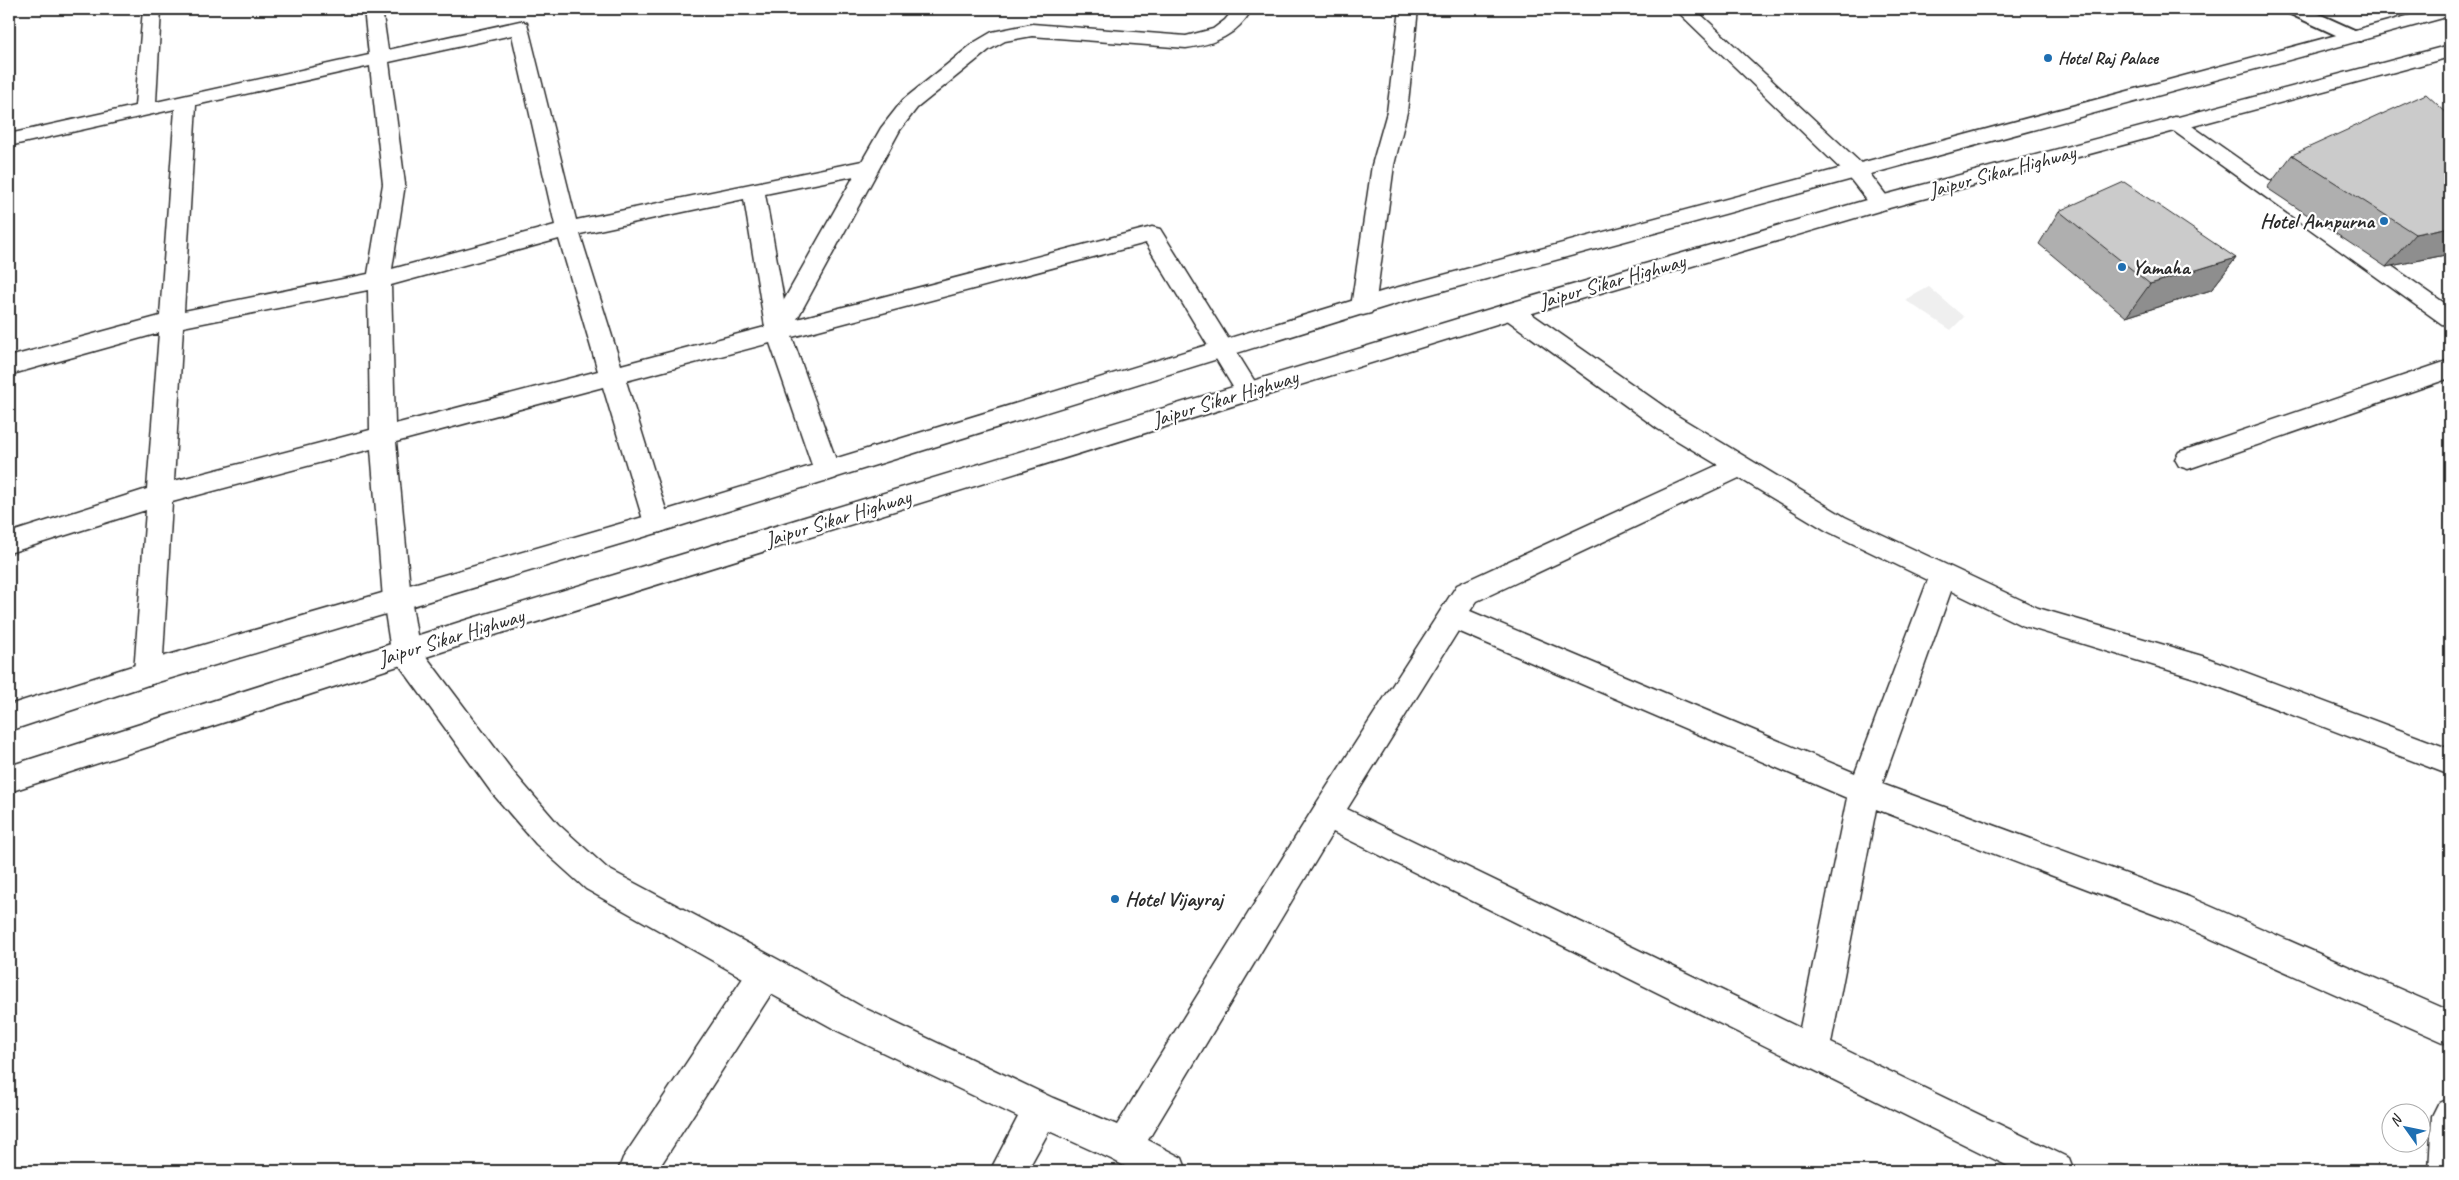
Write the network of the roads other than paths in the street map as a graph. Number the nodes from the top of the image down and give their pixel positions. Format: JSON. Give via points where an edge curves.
{"nodes":[{"id":1,"x":152,"y":9,"type":"edge"},
{"id":2,"x":373,"y":9,"type":"edge"},
{"id":3,"x":1244,"y":9,"type":"edge"},
{"id":4,"x":1409,"y":9,"type":"edge"},
{"id":5,"x":1684,"y":9,"type":"edge"},
{"id":6,"x":2294,"y":9,"type":"edge"},
{"id":7,"x":2450,"y":10,"type":"edge"},
{"id":8,"x":2355,"y":37,"type":"junction"},
{"id":9,"x":2450,"y":51,"type":"edge"},
{"id":10,"x":378,"y":58,"type":"junction"},
{"id":11,"x":2139,"y":93,"type":"junction"},
{"id":12,"x":186,"y":101,"type":"junction"},
{"id":13,"x":146,"y":110,"type":"junction"},
{"id":14,"x":2175,"y":123,"type":"junction"},
{"id":15,"x":9,"y":140,"type":"edge"},
{"id":16,"x":871,"y":166,"type":"junction"},
{"id":17,"x":1856,"y":171,"type":"junction"},
{"id":18,"x":753,"y":190,"type":"junction"},
{"id":19,"x":1881,"y":203,"type":"junction"},
{"id":20,"x":568,"y":229,"type":"junction"},
{"id":21,"x":379,"y":280,"type":"junction"},
{"id":22,"x":1363,"y":306,"type":"junction"},
{"id":23,"x":1511,"y":311,"type":"junction"},
{"id":24,"x":2450,"y":318,"type":"edge"},
{"id":25,"x":172,"y":321,"type":"junction"},
{"id":26,"x":778,"y":332,"type":"junction"},
{"id":27,"x":1224,"y":350,"type":"junction"},
{"id":28,"x":9,"y":366,"type":"edge"},
{"id":29,"x":2450,"y":369,"type":"edge"},
{"id":30,"x":613,"y":375,"type":"junction"},
{"id":31,"x":1248,"y":390,"type":"junction"},
{"id":32,"x":383,"y":438,"type":"junction"},
{"id":33,"x":2188,"y":459,"type":"dead end"},
{"id":34,"x":1740,"y":466,"type":"junction"},
{"id":35,"x":828,"y":471,"type":"junction"},
{"id":36,"x":160,"y":495,"type":"junction"},
{"id":37,"x":657,"y":523,"type":"junction"},
{"id":38,"x":9,"y":543,"type":"edge"},
{"id":39,"x":1942,"y":575,"type":"junction"},
{"id":40,"x":397,"y":600,"type":"junction"},
{"id":41,"x":1453,"y":616,"type":"junction"},
{"id":42,"x":405,"y":651,"type":"junction"},
{"id":43,"x":148,"y":673,"type":"junction"},
{"id":44,"x":9,"y":718,"type":"edge"},
{"id":45,"x":2450,"y":762,"type":"edge"},
{"id":46,"x":9,"y":779,"type":"edge"},
{"id":47,"x":1864,"y":791,"type":"junction"},
{"id":48,"x":1326,"y":814,"type":"junction"},
{"id":49,"x":766,"y":971,"type":"junction"},
{"id":50,"x":2450,"y":1028,"type":"edge"},
{"id":51,"x":1812,"y":1052,"type":"junction"},
{"id":52,"x":1041,"y":1110,"type":"junction"},
{"id":53,"x":2450,"y":1116,"type":"edge"},
{"id":54,"x":1124,"y":1146,"type":"junction"},
{"id":55,"x":636,"y":1171,"type":"edge"},
{"id":56,"x":1008,"y":1171,"type":"edge"},
{"id":57,"x":1169,"y":1171,"type":"edge"},
{"id":58,"x":2056,"y":1171,"type":"edge"},
{"id":59,"x":2447,"y":1171,"type":"edge"}],
"edges":[{"from":1,"to":13,"type":"street"},
{"from":2,"to":10,"type":"street"},
{"from":3,"to":16,"type":"street","via":[[1223,32],[1207,40],[1186,42],[1032,30],[1000,36],[982,46],[910,104],[891,128]]},
{"from":4,"to":22,"type":"street","via":[[1398,112],[1382,165]]},
{"from":5,"to":17,"type":"street"},
{"from":6,"to":8,"type":"lane"},
{"from":7,"to":8,"type":"street","name":"Jaipur Sikar Highway"},
{"from":8,"to":11,"type":"street","name":"Jaipur Sikar Highway"},
{"from":9,"to":14,"type":"street","name":"Jaipur Sikar Highway"},
{"from":10,"to":12,"type":"street"},
{"from":10,"to":20,"type":"street","via":[[520,27]]},
{"from":10,"to":21,"type":"street","via":[[394,184]]},
{"from":11,"to":14,"type":"street"},
{"from":11,"to":17,"type":"street","name":"Jaipur Sikar Highway"},
{"from":12,"to":13,"type":"street"},
{"from":12,"to":25,"type":"street"},
{"from":13,"to":15,"type":"street"},
{"from":14,"to":19,"type":"street","name":"Jaipur Sikar Highway"},
{"from":14,"to":24,"type":"street"},
{"from":16,"to":18,"type":"street"},
{"from":16,"to":26,"type":"street"},
{"from":17,"to":19,"type":"street"},
{"from":17,"to":22,"type":"street","name":"Jaipur Sikar Highway"},
{"from":18,"to":20,"type":"street"},
{"from":18,"to":26,"type":"street"},
{"from":19,"to":23,"type":"street","name":"Jaipur Sikar Highway"},
{"from":20,"to":21,"type":"street"},
{"from":20,"to":30,"type":"street"},
{"from":21,"to":25,"type":"street"},
{"from":21,"to":32,"type":"street"},
{"from":22,"to":27,"type":"street","name":"Jaipur Sikar Highway"},
{"from":23,"to":31,"type":"street","name":"Jaipur Sikar Highway"},
{"from":23,"to":34,"type":"street","via":[[1667,422]]},
{"from":25,"to":28,"type":"street"},
{"from":25,"to":36,"type":"street"},
{"from":26,"to":27,"type":"street","via":[[1152,234]]},
{"from":26,"to":30,"type":"street"},
{"from":26,"to":35,"type":"street"},
{"from":27,"to":31,"type":"street"},
{"from":27,"to":35,"type":"street","name":"Jaipur Sikar Highway"},
{"from":29,"to":33,"type":"street"},
{"from":30,"to":32,"type":"street"},
{"from":30,"to":37,"type":"street"},
{"from":31,"to":42,"type":"street","name":"Jaipur Sikar Highway"},
{"from":32,"to":36,"type":"street"},
{"from":32,"to":40,"type":"street"},
{"from":34,"to":39,"type":"street","via":[[1836,524]]},
{"from":34,"to":41,"type":"street","via":[[1467,594]]},
{"from":35,"to":37,"type":"street","name":"Jaipur Sikar Highway"},
{"from":36,"to":38,"type":"street"},
{"from":36,"to":43,"type":"street"},
{"from":37,"to":40,"type":"street","name":"Jaipur Sikar Highway"},
{"from":39,"to":45,"type":"street","via":[[2031,617],[2202,668]]},
{"from":39,"to":47,"type":"street"},
{"from":40,"to":42,"type":"street"},
{"from":40,"to":43,"type":"street","name":"Jaipur Sikar Highway"},
{"from":41,"to":47,"type":"street"},
{"from":41,"to":48,"type":"street"},
{"from":42,"to":46,"type":"street","name":"Jaipur Sikar Highway"},
{"from":42,"to":49,"type":"street","via":[[503,783],[547,834],[598,879]]},
{"from":43,"to":44,"type":"street","name":"Jaipur Sikar Highway"},
{"from":47,"to":50,"type":"street","via":[[2178,908]]},
{"from":47,"to":51,"type":"street"},
{"from":48,"to":51,"type":"street"},
{"from":48,"to":54,"type":"street"},
{"from":49,"to":52,"type":"street","via":[[850,1019]]},
{"from":49,"to":55,"type":"street"},
{"from":51,"to":58,"type":"street"},
{"from":52,"to":54,"type":"street"},
{"from":52,"to":56,"type":"street"},
{"from":53,"to":59,"type":"street"},
{"from":54,"to":57,"type":"street"}]}
